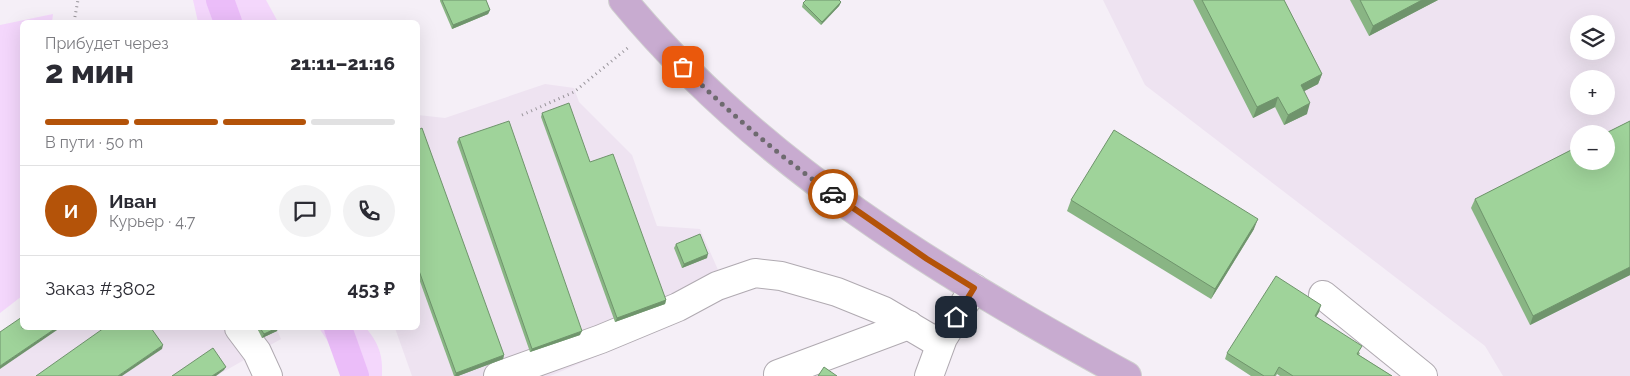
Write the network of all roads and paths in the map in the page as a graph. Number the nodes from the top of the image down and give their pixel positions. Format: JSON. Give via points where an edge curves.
{"nodes":[{"id":1,"x":78,"y":0,"type":"edge"},
{"id":2,"x":632,"y":3,"type":"edge"},
{"id":3,"x":74,"y":20,"type":"edge"},
{"id":4,"x":630,"y":46,"type":"dead end"},
{"id":5,"x":522,"y":115,"type":"dead end"},
{"id":6,"x":974,"y":288,"type":"junction"},
{"id":7,"x":1323,"y":295,"type":"dead end"},
{"id":8,"x":909,"y":325,"type":"junction"},
{"id":9,"x":240,"y":330,"type":"edge"},
{"id":10,"x":940,"y":344,"type":"junction"},
{"id":11,"x":778,"y":374,"type":"dead end"},
{"id":12,"x":268,"y":376,"type":"edge"},
{"id":13,"x":498,"y":376,"type":"edge"},
{"id":14,"x":929,"y":376,"type":"edge"},
{"id":15,"x":1127,"y":376,"type":"edge"},
{"id":16,"x":1423,"y":376,"type":"edge"}],
"edges":[{"from":1,"to":3,"type":"path"},
{"from":2,"to":6,"type":"main road","via":[[664,47],[750,130],[800,171]]},
{"from":4,"to":5,"type":"path","via":[[574,92]]},
{"from":6,"to":10,"type":"street"},
{"from":6,"to":15,"type":"main road"},
{"from":7,"to":16,"type":"street"},
{"from":8,"to":10,"type":"street"},
{"from":8,"to":11,"type":"street"},
{"from":8,"to":13,"type":"street","via":[[837,292],[794,279],[755,273],[717,286],[678,307],[601,339]]},
{"from":9,"to":12,"type":"street","via":[[257,352]]},
{"from":10,"to":14,"type":"street"}]}
